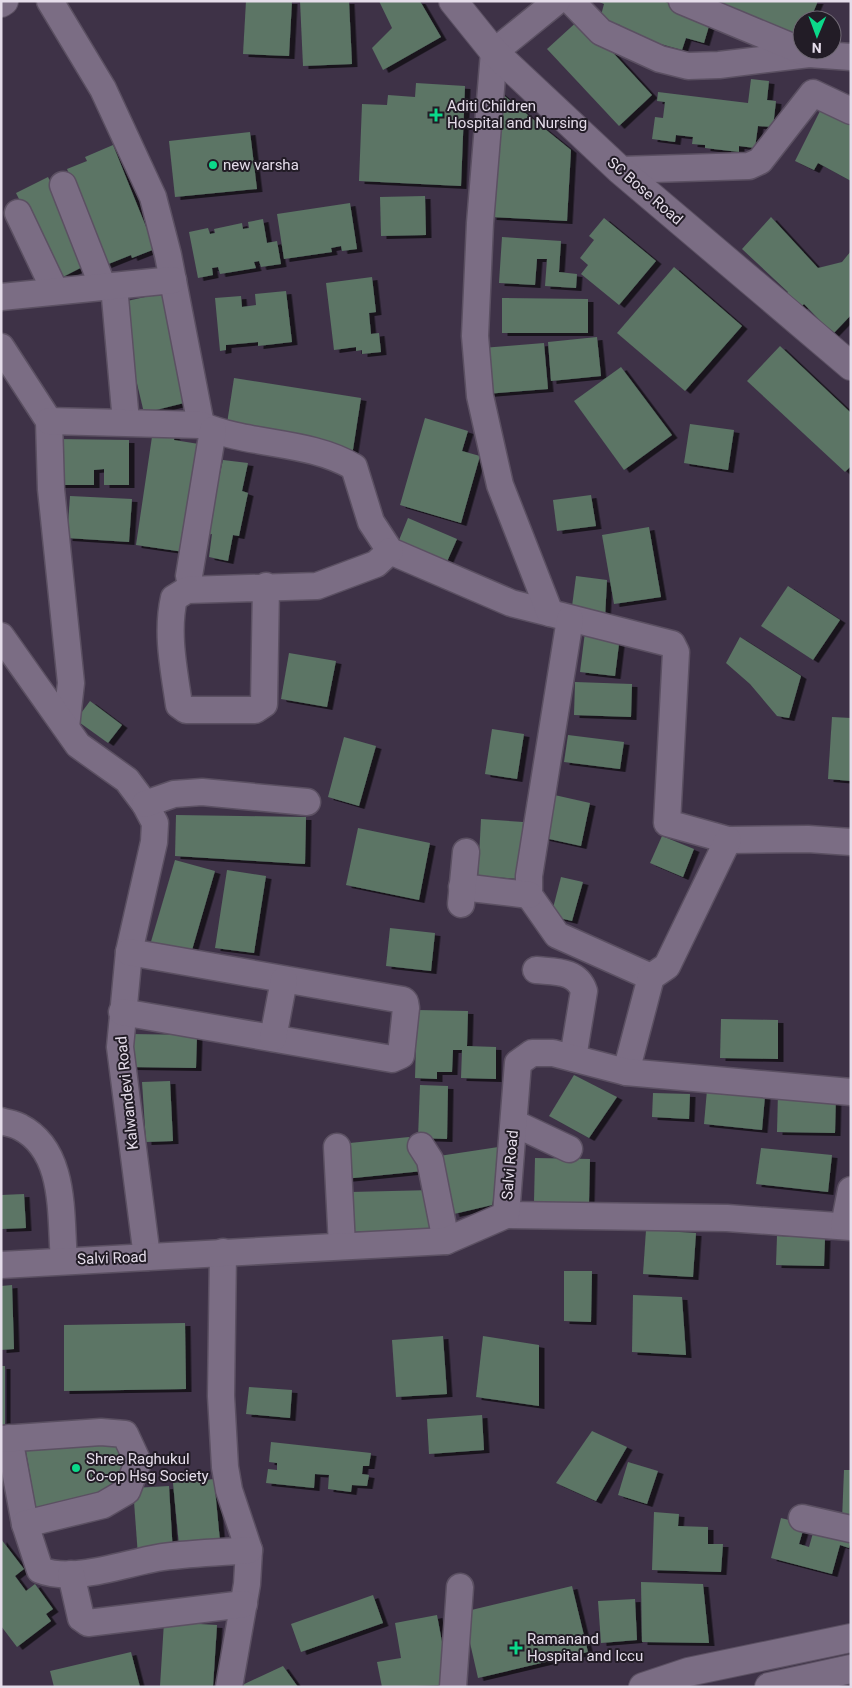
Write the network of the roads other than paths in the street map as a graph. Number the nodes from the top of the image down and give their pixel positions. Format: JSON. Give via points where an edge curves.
{"nodes":[{"id":1,"x":50,"y":1,"type":"edge"},
{"id":2,"x":453,"y":1,"type":"edge"},
{"id":3,"x":557,"y":1,"type":"edge"},
{"id":4,"x":570,"y":1,"type":"edge"},
{"id":5,"x":682,"y":1,"type":"edge"},
{"id":6,"x":792,"y":41,"type":"edge"},
{"id":7,"x":494,"y":52,"type":"junction"},
{"id":8,"x":792,"y":58,"type":"edge"},
{"id":9,"x":828,"y":60,"type":"edge"},
{"id":10,"x":813,"y":93,"type":"junction"},
{"id":11,"x":851,"y":111,"type":"edge"},
{"id":12,"x":620,"y":170,"type":"junction"},
{"id":13,"x":63,"y":185,"type":"dead end"},
{"id":14,"x":18,"y":213,"type":"dead end"},
{"id":15,"x":173,"y":280,"type":"junction"},
{"id":16,"x":108,"y":286,"type":"junction"},
{"id":17,"x":55,"y":292,"type":"junction"},
{"id":18,"x":1,"y":297,"type":"edge"},
{"id":19,"x":1,"y":347,"type":"edge"},
{"id":20,"x":851,"y":366,"type":"edge"},
{"id":21,"x":49,"y":421,"type":"junction"},
{"id":22,"x":126,"y":422,"type":"junction"},
{"id":23,"x":207,"y":427,"type":"junction"},
{"id":24,"x":390,"y":552,"type":"junction"},
{"id":25,"x":189,"y":576,"type":"dead end"},
{"id":26,"x":266,"y":586,"type":"junction"},
{"id":27,"x":560,"y":616,"type":"junction"},
{"id":28,"x":1,"y":636,"type":"edge"},
{"id":29,"x":66,"y":727,"type":"junction"},
{"id":30,"x":308,"y":802,"type":"dead end"},
{"id":31,"x":145,"y":804,"type":"junction"},
{"id":32,"x":728,"y":840,"type":"junction"},
{"id":33,"x":851,"y":842,"type":"edge"},
{"id":34,"x":466,"y":852,"type":"dead end"},
{"id":35,"x":529,"y":895,"type":"junction"},
{"id":36,"x":129,"y":952,"type":"junction"},
{"id":37,"x":536,"y":970,"type":"dead end"},
{"id":38,"x":651,"y":978,"type":"junction"},
{"id":39,"x":284,"y":980,"type":"junction"},
{"id":40,"x":122,"y":1012,"type":"junction"},
{"id":41,"x":273,"y":1038,"type":"junction"},
{"id":42,"x":573,"y":1058,"type":"junction"},
{"id":43,"x":626,"y":1072,"type":"junction"},
{"id":44,"x":851,"y":1092,"type":"edge"},
{"id":45,"x":1,"y":1121,"type":"edge"},
{"id":46,"x":514,"y":1123,"type":"junction"},
{"id":47,"x":421,"y":1146,"type":"dead end"},
{"id":48,"x":337,"y":1147,"type":"dead end"},
{"id":49,"x":569,"y":1149,"type":"dead end"},
{"id":50,"x":851,"y":1190,"type":"edge"},
{"id":51,"x":506,"y":1216,"type":"junction"},
{"id":52,"x":847,"y":1227,"type":"edge"},
{"id":53,"x":446,"y":1241,"type":"junction"},
{"id":54,"x":342,"y":1246,"type":"junction"},
{"id":55,"x":223,"y":1252,"type":"junction"},
{"id":56,"x":147,"y":1257,"type":"junction"},
{"id":57,"x":64,"y":1260,"type":"junction"},
{"id":58,"x":1,"y":1265,"type":"edge"},
{"id":59,"x":5,"y":1438,"type":"edge"},
{"id":60,"x":802,"y":1518,"type":"dead end"},
{"id":61,"x":25,"y":1524,"type":"junction"},
{"id":62,"x":851,"y":1529,"type":"edge"},
{"id":63,"x":249,"y":1550,"type":"junction"},
{"id":64,"x":71,"y":1574,"type":"junction"},
{"id":65,"x":460,"y":1587,"type":"dead end"},
{"id":66,"x":244,"y":1604,"type":"junction"},
{"id":67,"x":851,"y":1638,"type":"edge"},
{"id":68,"x":785,"y":1652,"type":"junction"},
{"id":69,"x":851,"y":1670,"type":"edge"},
{"id":70,"x":690,"y":1680,"type":"edge"},
{"id":71,"x":784,"y":1685,"type":"edge"},
{"id":72,"x":229,"y":1687,"type":"edge"},
{"id":73,"x":453,"y":1687,"type":"edge"},
{"id":74,"x":643,"y":1687,"type":"edge"}],
"edges":[{"from":1,"to":15,"type":"street","via":[[103,89],[138,160],[153,197]]},
{"from":2,"to":7,"type":"street","name":"SC Bose Road"},
{"from":3,"to":7,"type":"street"},
{"from":4,"to":8,"type":"street","via":[[601,32],[660,59],[688,66]]},
{"from":5,"to":6,"type":"street"},
{"from":7,"to":12,"type":"street","name":"SC Bose Road"},
{"from":7,"to":27,"type":"street","via":[[474,336],[480,396],[500,484]]},
{"from":9,"to":10,"type":"street"},
{"from":10,"to":11,"type":"street"},
{"from":10,"to":12,"type":"street","via":[[760,161],[749,166]]},
{"from":12,"to":20,"type":"street","name":"SC Bose Road"},
{"from":13,"to":16,"type":"street"},
{"from":14,"to":17,"type":"street"},
{"from":15,"to":16,"type":"street"},
{"from":15,"to":23,"type":"street"},
{"from":16,"to":17,"type":"street"},
{"from":16,"to":22,"type":"street"},
{"from":17,"to":18,"type":"street"},
{"from":19,"to":21,"type":"street"},
{"from":21,"to":22,"type":"street"},
{"from":21,"to":29,"type":"street","via":[[51,489],[71,683]]},
{"from":22,"to":23,"type":"street"},
{"from":23,"to":24,"type":"street","via":[[299,448],[342,460],[354,468],[372,522]]},
{"from":23,"to":25,"type":"street"},
{"from":24,"to":26,"type":"street","via":[[376,564],[317,586]]},
{"from":24,"to":27,"type":"street","via":[[511,603]]},
{"from":26,"to":26,"type":"street","via":[[187,590],[174,598],[172,650],[179,705],[186,710],[255,710],[264,704]]},
{"from":27,"to":32,"type":"street","via":[[672,644],[676,652],[667,823]]},
{"from":27,"to":35,"type":"street"},
{"from":28,"to":29,"type":"street","name":"Kalwandevi Road"},
{"from":29,"to":31,"type":"street","name":"Kalwandevi Road","via":[[78,745],[127,780]]},
{"from":30,"to":31,"type":"street","via":[[202,792],[174,794]]},
{"from":31,"to":36,"type":"street","name":"Kalwandevi Road","via":[[155,823],[154,842]]},
{"from":32,"to":33,"type":"street"},
{"from":32,"to":38,"type":"street","via":[[667,966]]},
{"from":34,"to":35,"type":"street","via":[[462,896]]},
{"from":35,"to":38,"type":"street","via":[[557,935]]},
{"from":36,"to":39,"type":"street"},
{"from":36,"to":40,"type":"street","name":"Kalwandevi Road"},
{"from":37,"to":42,"type":"street","via":[[566,973],[583,986]]},
{"from":38,"to":43,"type":"street"},
{"from":39,"to":41,"type":"street"},
{"from":39,"to":41,"type":"street","via":[[406,1002],[401,1055],[392,1060]]},
{"from":40,"to":41,"type":"street"},
{"from":40,"to":56,"type":"street","name":"Kalwandevi Road","via":[[120,1047]]},
{"from":42,"to":43,"type":"street","name":"Salvi Road"},
{"from":42,"to":46,"type":"street","name":"Salvi Road","via":[[553,1052],[532,1053],[518,1063]]},
{"from":43,"to":44,"type":"street","name":"Salvi Road"},
{"from":45,"to":57,"type":"street","via":[[20,1127],[42,1145],[49,1156],[58,1186]]},
{"from":46,"to":49,"type":"street"},
{"from":46,"to":51,"type":"street","name":"Salvi Road"},
{"from":47,"to":53,"type":"street","via":[[430,1160]]},
{"from":48,"to":54,"type":"street"},
{"from":50,"to":52,"type":"street"},
{"from":51,"to":52,"type":"street","via":[[727,1218]]},
{"from":51,"to":53,"type":"street","name":"Salvi Road"},
{"from":53,"to":54,"type":"street","name":"Salvi Road"},
{"from":54,"to":55,"type":"street","name":"Salvi Road"},
{"from":55,"to":56,"type":"street","name":"Salvi Road"},
{"from":55,"to":63,"type":"street","via":[[221,1396],[225,1467],[229,1490]]},
{"from":56,"to":57,"type":"street","name":"Salvi Road"},
{"from":57,"to":58,"type":"street","name":"Salvi Road"},
{"from":59,"to":61,"type":"street"},
{"from":59,"to":61,"type":"street","via":[[101,1432],[124,1434],[138,1462],[127,1491],[103,1504]]},
{"from":60,"to":62,"type":"street"},
{"from":61,"to":64,"type":"street","via":[[40,1570],[51,1574]]},
{"from":63,"to":64,"type":"street","via":[[158,1558]]},
{"from":63,"to":66,"type":"street"},
{"from":64,"to":66,"type":"street","via":[[81,1618],[88,1623]]},
{"from":65,"to":73,"type":"street"},
{"from":66,"to":72,"type":"street"},
{"from":67,"to":68,"type":"street"},
{"from":68,"to":70,"type":"street"},
{"from":68,"to":71,"type":"street"},
{"from":69,"to":71,"type":"street"},
{"from":70,"to":74,"type":"street"}]}
